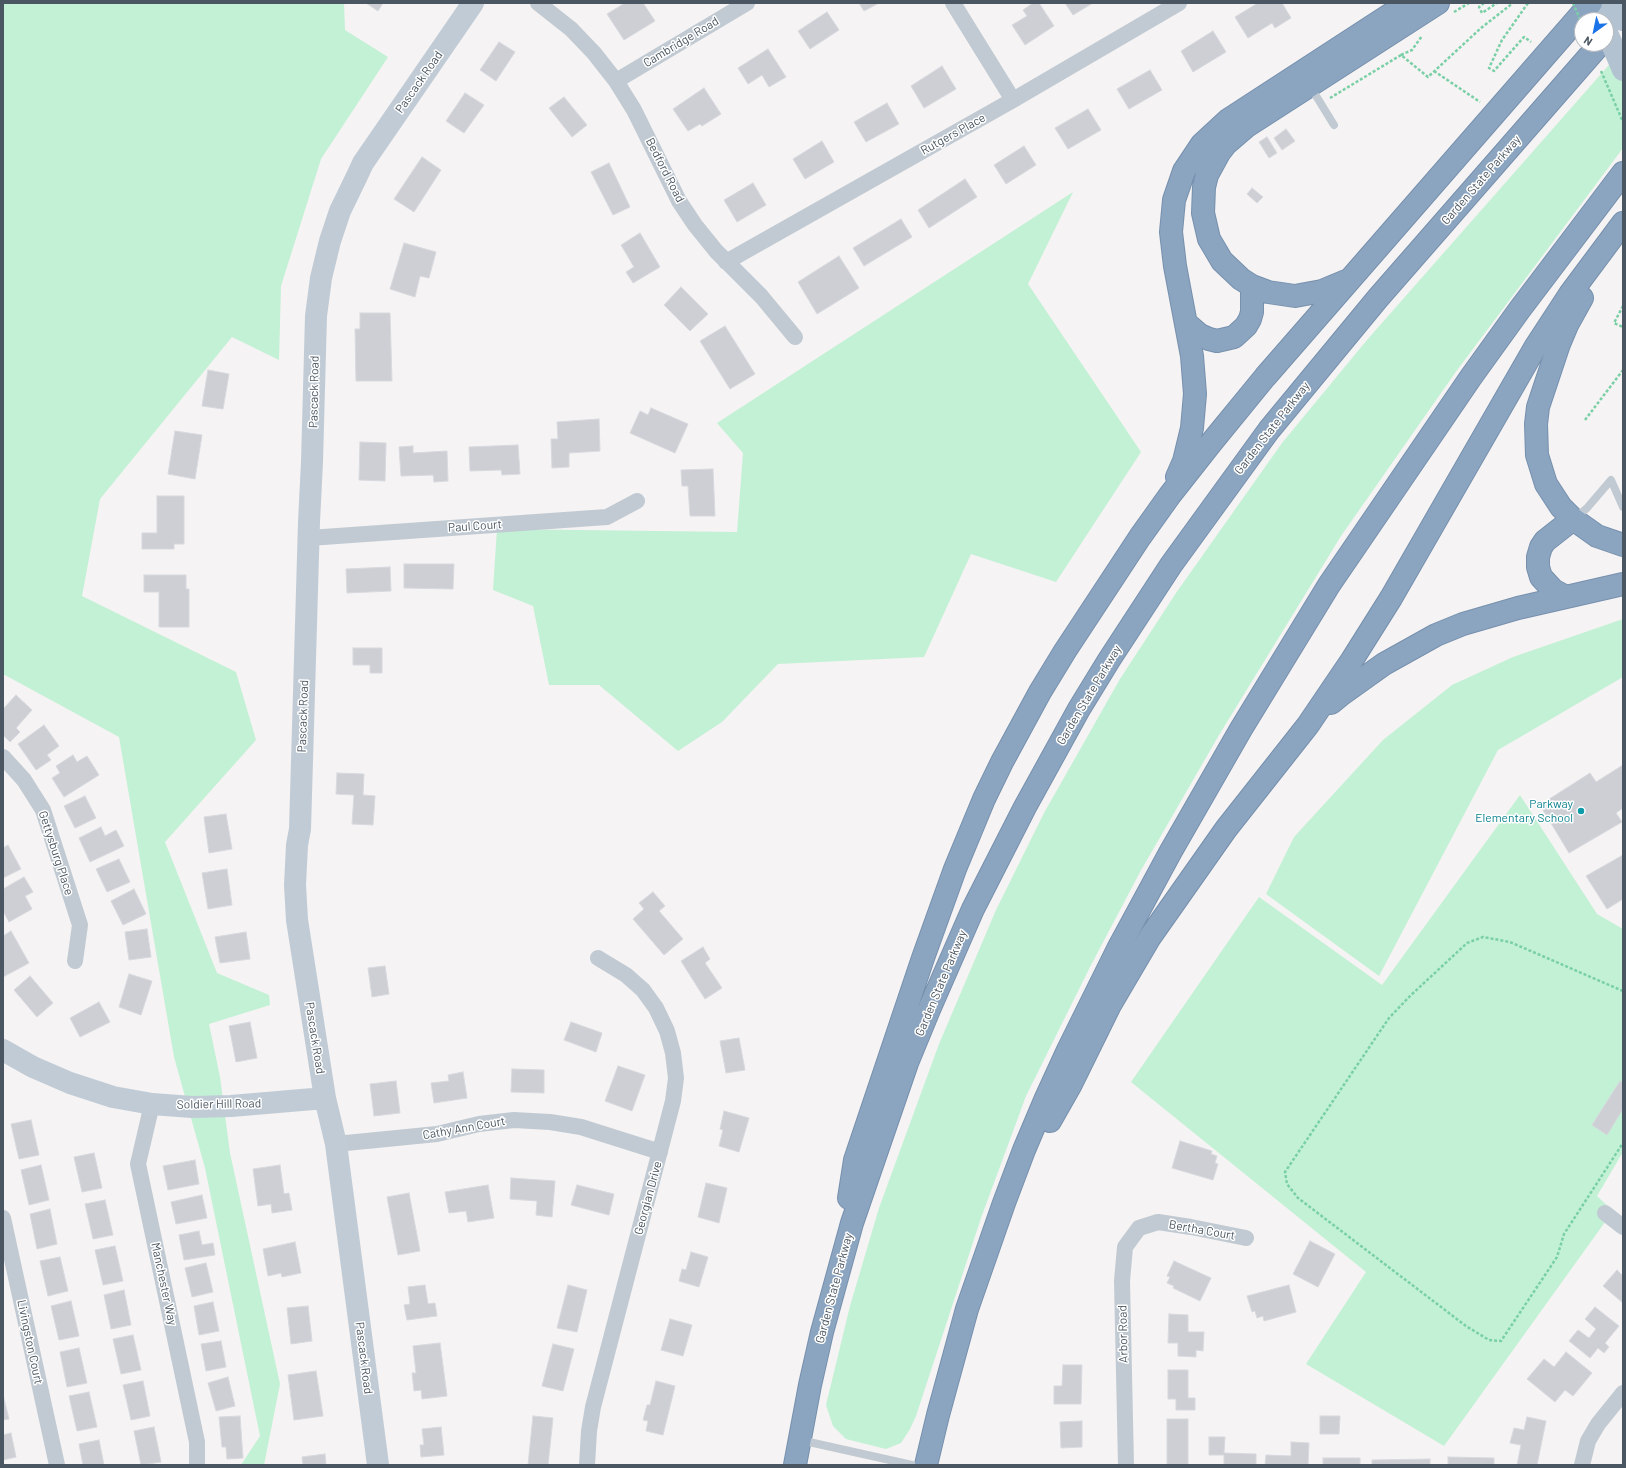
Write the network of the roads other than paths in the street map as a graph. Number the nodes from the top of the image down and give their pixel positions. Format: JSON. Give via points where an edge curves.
{"nodes":[{"id":1,"x":473,"y":3,"type":"edge"},
{"id":2,"x":538,"y":3,"type":"edge"},
{"id":3,"x":747,"y":3,"type":"edge"},
{"id":4,"x":953,"y":3,"type":"edge"},
{"id":5,"x":1179,"y":3,"type":"edge"},
{"id":6,"x":1408,"y":3,"type":"edge"},
{"id":7,"x":1438,"y":3,"type":"edge"},
{"id":8,"x":1593,"y":3,"type":"edge"},
{"id":9,"x":1616,"y":3,"type":"edge"},
{"id":10,"x":1598,"y":12,"type":"edge"},
{"id":11,"x":1623,"y":19,"type":"edge"},
{"id":12,"x":1614,"y":29,"type":"edge"},
{"id":13,"x":1614,"y":49,"type":"edge"},
{"id":14,"x":1593,"y":52,"type":"edge"},
{"id":15,"x":1623,"y":70,"type":"edge"},
{"id":16,"x":616,"y":81,"type":"junction"},
{"id":17,"x":1309,"y":86,"type":"junction"},
{"id":18,"x":1013,"y":100,"type":"junction"},
{"id":19,"x":1334,"y":125,"type":"dead end"},
{"id":20,"x":1623,"y":173,"type":"edge"},
{"id":21,"x":1623,"y":224,"type":"edge"},
{"id":22,"x":726,"y":262,"type":"junction"},
{"id":23,"x":1352,"y":277,"type":"junction"},
{"id":24,"x":1252,"y":286,"type":"junction"},
{"id":25,"x":1186,"y":323,"type":"junction"},
{"id":26,"x":795,"y":337,"type":"dead end"},
{"id":27,"x":1170,"y":495,"type":"junction"},
{"id":28,"x":637,"y":501,"type":"dead end"},
{"id":29,"x":1623,"y":507,"type":"edge"},
{"id":30,"x":1574,"y":519,"type":"junction"},
{"id":31,"x":309,"y":538,"type":"junction"},
{"id":32,"x":1623,"y":545,"type":"edge"},
{"id":33,"x":1623,"y":584,"type":"edge"},
{"id":34,"x":1566,"y":597,"type":"junction"},
{"id":35,"x":1308,"y":725,"type":"junction"},
{"id":36,"x":3,"y":757,"type":"edge"},
{"id":37,"x":598,"y":958,"type":"dead end"},
{"id":38,"x":75,"y":961,"type":"dead end"},
{"id":39,"x":3,"y":1050,"type":"edge"},
{"id":40,"x":325,"y":1098,"type":"junction"},
{"id":41,"x":152,"y":1104,"type":"junction"},
{"id":42,"x":336,"y":1144,"type":"junction"},
{"id":43,"x":660,"y":1152,"type":"junction"},
{"id":44,"x":1004,"y":1203,"type":"junction"},
{"id":45,"x":1605,"y":1213,"type":"dead end"},
{"id":46,"x":3,"y":1218,"type":"edge"},
{"id":47,"x":1158,"y":1222,"type":"joint"},
{"id":48,"x":1623,"y":1227,"type":"edge"},
{"id":49,"x":1246,"y":1238,"type":"dead end"},
{"id":50,"x":837,"y":1276,"type":"junction"},
{"id":51,"x":1623,"y":1393,"type":"edge"},
{"id":52,"x":799,"y":1440,"type":"junction"},
{"id":53,"x":57,"y":1465,"type":"edge"},
{"id":54,"x":197,"y":1465,"type":"edge"},
{"id":55,"x":378,"y":1465,"type":"edge"},
{"id":56,"x":587,"y":1465,"type":"edge"},
{"id":57,"x":794,"y":1465,"type":"edge"},
{"id":58,"x":912,"y":1465,"type":"edge"},
{"id":59,"x":926,"y":1465,"type":"edge"},
{"id":60,"x":1126,"y":1465,"type":"edge"},
{"id":61,"x":1582,"y":1465,"type":"edge"}],
"edges":[{"from":1,"to":31,"type":"street","name":"Pascack Road","via":[[364,163],[340,211],[330,241],[321,278],[316,316]]},
{"from":2,"to":16,"type":"street","name":"Bedford Road","via":[[571,29]]},
{"from":3,"to":16,"type":"street","name":"Cambridge Road"},
{"from":4,"to":18,"type":"street"},
{"from":5,"to":18,"type":"street","name":"Rutgers Place"},
{"from":6,"to":25,"type":"highway","via":[[1228,120],[1192,157],[1174,200],[1171,232]]},
{"from":7,"to":17,"type":"highway"},
{"from":8,"to":10,"type":"main road"},
{"from":8,"to":23,"type":"highway"},
{"from":9,"to":11,"type":"main road","bridge":true},
{"from":11,"to":12,"type":"highway"},
{"from":13,"to":15,"type":"main road","bridge":true},
{"from":14,"to":50,"type":"highway","name":"Garden State Parkway","via":[[1378,298],[1269,430],[1171,565],[1109,660],[1015,826],[945,972],[907,1063],[852,1222]]},
{"from":16,"to":22,"type":"street","name":"Bedford Road","via":[[634,110],[679,201]]},
{"from":17,"to":19,"type":"lane"},
{"from":17,"to":24,"type":"highway","via":[[1236,135],[1219,153],[1207,175],[1203,213],[1209,239],[1222,261]]},
{"from":18,"to":22,"type":"street","name":"Rutgers Place"},
{"from":20,"to":44,"type":"highway","via":[[1471,377],[1330,585],[1273,677],[1171,851],[1118,949],[1046,1098]]},
{"from":21,"to":30,"type":"highway","via":[[1567,325],[1538,407],[1536,440],[1541,470],[1553,496]]},
{"from":21,"to":35,"type":"highway","via":[[1570,294],[1536,346],[1376,622]]},
{"from":22,"to":26,"type":"street","name":"Bedford Road","via":[[761,296]]},
{"from":23,"to":24,"type":"highway","via":[[1336,286],[1309,294],[1281,295]]},
{"from":23,"to":27,"type":"highway","via":[[1261,382]]},
{"from":24,"to":25,"type":"highway","via":[[1250,319],[1234,336],[1217,341],[1209,339]]},
{"from":25,"to":27,"type":"highway","via":[[1194,374],[1194,412],[1188,446]]},
{"from":27,"to":50,"type":"highway","via":[[1115,573],[1040,692],[1002,762],[968,835],[923,958],[855,1160]]},
{"from":28,"to":31,"type":"street","name":"Paul Court","via":[[607,517]]},
{"from":29,"to":30,"type":"lane","via":[[1611,480]]},
{"from":30,"to":32,"type":"highway","via":[[1597,536]]},
{"from":30,"to":34,"type":"highway","via":[[1545,541],[1538,557],[1541,577],[1558,594]]},
{"from":31,"to":40,"type":"street","name":"Pascack Road","via":[[300,829],[295,885],[297,920]]},
{"from":33,"to":34,"type":"highway"},
{"from":34,"to":35,"type":"highway","via":[[1492,615],[1436,635],[1362,679]]},
{"from":35,"to":44,"type":"highway","via":[[1206,857],[1150,937],[1110,1005],[1071,1084]]},
{"from":36,"to":38,"type":"street","name":"Gettysburg Place","via":[[24,780],[43,810],[80,925]]},
{"from":37,"to":43,"type":"street","name":"Georgian Drive","via":[[626,974],[642,990],[656,1008],[667,1031],[676,1078]]},
{"from":39,"to":41,"type":"street","name":"Soldier Hill Road","via":[[70,1083],[114,1097]]},
{"from":40,"to":41,"type":"street","name":"Soldier Hill Road","via":[[231,1106]]},
{"from":40,"to":42,"type":"street","name":"Pascack Road"},
{"from":41,"to":54,"type":"street","name":"Manchester Way","via":[[138,1164],[197,1442]]},
{"from":42,"to":43,"type":"street","name":"Cathy Ann Court","via":[[437,1134],[479,1124],[514,1120],[581,1127]]},
{"from":42,"to":55,"type":"street","name":"Pascack Road"},
{"from":43,"to":56,"type":"street","name":"Georgian Drive","via":[[593,1408]]},
{"from":44,"to":59,"type":"highway","via":[[968,1309]]},
{"from":45,"to":48,"type":"street"},
{"from":46,"to":53,"type":"street","name":"Livingston Court"},
{"from":47,"to":49,"type":"street","name":"Bertha Court"},
{"from":47,"to":60,"type":"street","name":"Arbor Road","via":[[1139,1228],[1125,1247],[1122,1281]]},
{"from":50,"to":52,"type":"highway","name":"Garden State Parkway"},
{"from":51,"to":61,"type":"street","via":[[1598,1424],[1588,1442]]},
{"from":52,"to":57,"type":"highway","name":"Garden State Parkway"},
{"from":52,"to":58,"type":"lane"}]}
